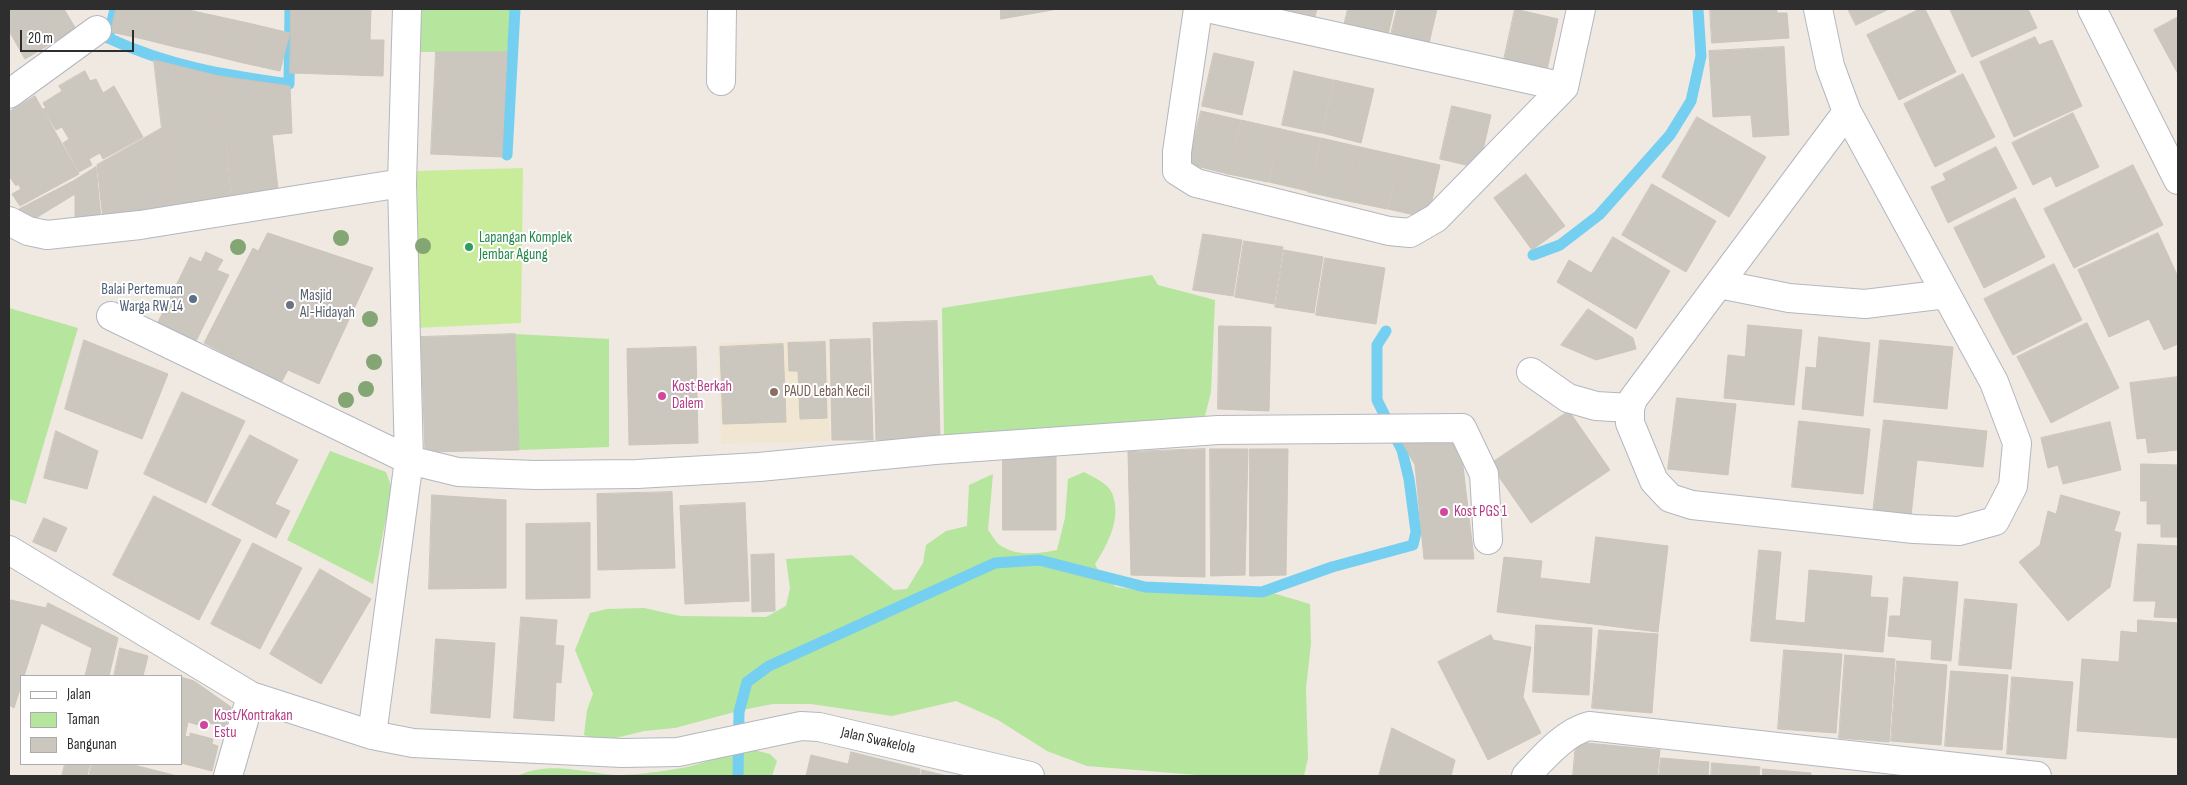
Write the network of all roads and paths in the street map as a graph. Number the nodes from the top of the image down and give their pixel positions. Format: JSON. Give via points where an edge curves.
{"nodes":[{"id":1,"x":407,"y":9,"type":"edge"},
{"id":2,"x":722,"y":9,"type":"edge"},
{"id":3,"x":1198,"y":9,"type":"edge"},
{"id":4,"x":1212,"y":9,"type":"edge"},
{"id":5,"x":1581,"y":9,"type":"edge"},
{"id":6,"x":1818,"y":9,"type":"edge"},
{"id":7,"x":2092,"y":9,"type":"edge"},
{"id":8,"x":97,"y":30,"type":"dead end"},
{"id":9,"x":721,"y":81,"type":"dead end"},
{"id":10,"x":1564,"y":88,"type":"junction"},
{"id":11,"x":9,"y":94,"type":"edge"},
{"id":12,"x":1847,"y":112,"type":"junction"},
{"id":13,"x":2178,"y":180,"type":"edge"},
{"id":14,"x":402,"y":183,"type":"junction"},
{"id":15,"x":9,"y":221,"type":"edge"},
{"id":16,"x":1719,"y":284,"type":"junction"},
{"id":17,"x":1946,"y":294,"type":"junction"},
{"id":18,"x":111,"y":316,"type":"dead end"},
{"id":19,"x":1532,"y":372,"type":"dead end"},
{"id":20,"x":1630,"y":408,"type":"junction"},
{"id":21,"x":409,"y":460,"type":"junction"},
{"id":22,"x":1488,"y":540,"type":"dead end"},
{"id":23,"x":9,"y":550,"type":"edge"},
{"id":24,"x":251,"y":696,"type":"junction"},
{"id":25,"x":372,"y":735,"type":"junction"},
{"id":26,"x":1559,"y":744,"type":"junction"},
{"id":27,"x":228,"y":776,"type":"edge"},
{"id":28,"x":1030,"y":776,"type":"edge"},
{"id":29,"x":1526,"y":776,"type":"edge"},
{"id":30,"x":1556,"y":776,"type":"edge"},
{"id":31,"x":2024,"y":776,"type":"edge"}],
"edges":[{"from":1,"to":14,"type":"street"},
{"from":2,"to":9,"type":"street"},
{"from":3,"to":10,"type":"street","via":[[1177,152],[1178,171],[1196,183],[1389,232],[1410,233],[1436,218]]},
{"from":4,"to":10,"type":"street"},
{"from":5,"to":10,"type":"street"},
{"from":6,"to":12,"type":"street","via":[[1830,66]]},
{"from":7,"to":13,"type":"street"},
{"from":8,"to":11,"type":"street"},
{"from":12,"to":16,"type":"street"},
{"from":12,"to":17,"type":"street"},
{"from":14,"to":15,"type":"street","via":[[140,225],[47,235],[28,232]]},
{"from":14,"to":21,"type":"street"},
{"from":16,"to":17,"type":"street","via":[[1789,298],[1865,304]]},
{"from":16,"to":20,"type":"street","via":[[1633,399]]},
{"from":17,"to":20,"type":"street","via":[[1994,382],[2017,443],[2013,486],[1995,521],[1959,532],[1692,505],[1670,498],[1654,481],[1630,423]]},
{"from":18,"to":21,"type":"street"},
{"from":19,"to":20,"type":"street","via":[[1568,398],[1596,406]]},
{"from":21,"to":22,"type":"street","via":[[458,472],[535,476],[637,474],[1218,430],[1462,428],[1484,474]]},
{"from":21,"to":25,"type":"street"},
{"from":23,"to":24,"type":"street","name":"Jalan Swakelola"},
{"from":24,"to":25,"type":"street","name":"Jalan Swakelola"},
{"from":24,"to":27,"type":"street"},
{"from":25,"to":28,"type":"street","name":"Jalan Swakelola","via":[[413,743],[622,754],[678,752],[801,726],[818,727]]},
{"from":26,"to":29,"type":"street"},
{"from":26,"to":30,"type":"street"},
{"from":26,"to":31,"type":"street","via":[[1579,728],[1601,726]]}]}
